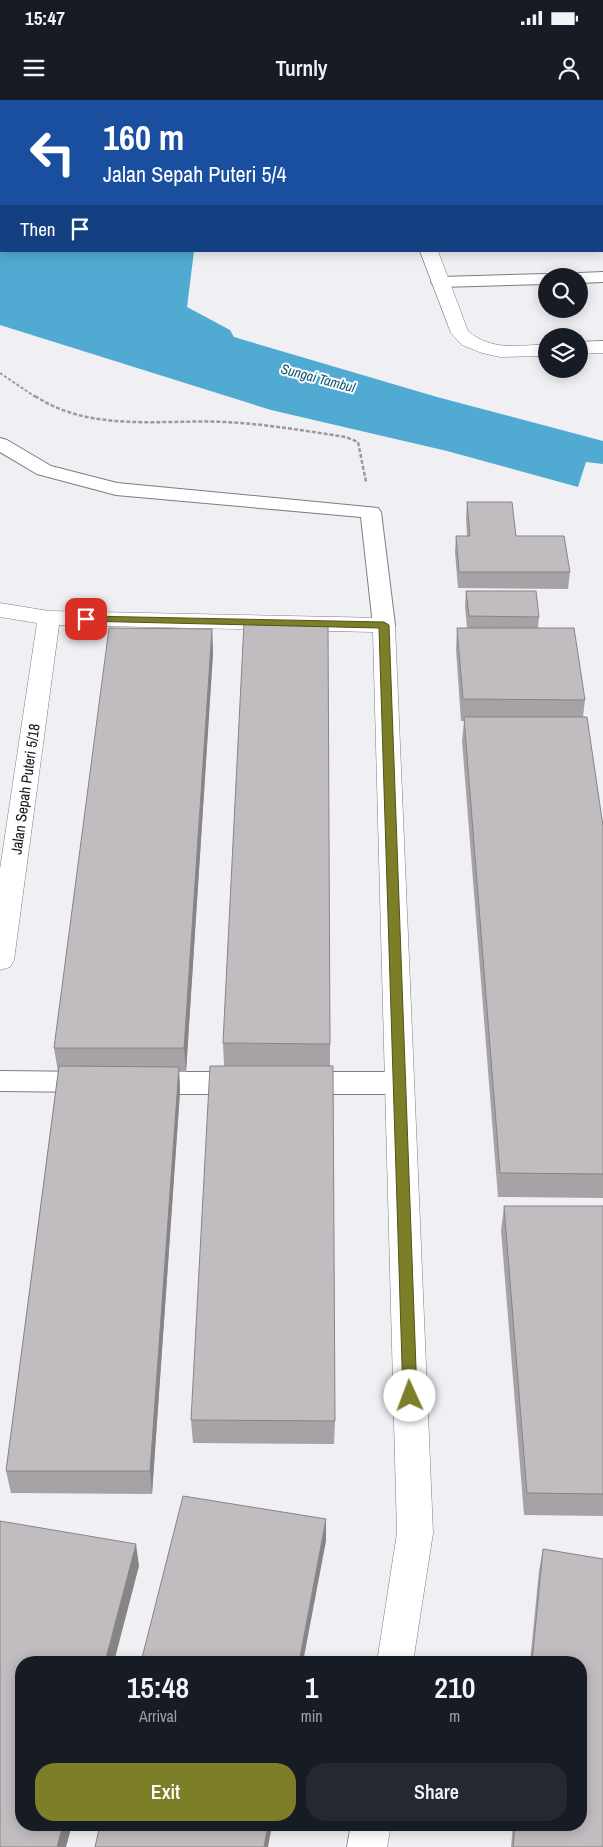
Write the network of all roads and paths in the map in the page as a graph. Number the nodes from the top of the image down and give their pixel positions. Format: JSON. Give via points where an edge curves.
{"nodes":[{"id":1,"x":429,"y":252,"type":"edge"},
{"id":2,"x":603,"y":277,"type":"edge"},
{"id":3,"x":588,"y":278,"type":"edge"},
{"id":4,"x":538,"y":279,"type":"edge"},
{"id":5,"x":440,"y":282,"type":"junction"},
{"id":6,"x":603,"y":347,"type":"edge"},
{"id":7,"x":588,"y":348,"type":"edge"},
{"id":8,"x":538,"y":350,"type":"edge"},
{"id":9,"x":0,"y":373,"type":"edge"},
{"id":10,"x":0,"y":444,"type":"edge"},
{"id":11,"x":372,"y":512,"type":"junction"},
{"id":12,"x":0,"y":610,"type":"edge"},
{"id":13,"x":50,"y":618,"type":"junction"},
{"id":14,"x":384,"y":625,"type":"junction"},
{"id":15,"x":0,"y":960,"type":"edge"},
{"id":16,"x":0,"y":1081,"type":"edge"},
{"id":17,"x":399,"y":1083,"type":"junction"},
{"id":18,"x":396,"y":1656,"type":"edge"},
{"id":19,"x":370,"y":1831,"type":"edge"},
{"id":20,"x":367,"y":1847,"type":"edge"}],
"edges":[{"from":1,"to":5,"type":"street"},
{"from":2,"to":3,"type":"lane"},
{"from":4,"to":5,"type":"lane"},
{"from":5,"to":8,"type":"street","via":[[460,333],[467,341],[495,351]]},
{"from":6,"to":7,"type":"street"},
{"from":9,"to":11,"type":"path","via":[[44,402],[85,417],[126,422],[252,424],[346,437],[358,442]]},
{"from":10,"to":11,"type":"lane","via":[[44,470],[116,490]]},
{"from":11,"to":14,"type":"lane"},
{"from":12,"to":13,"type":"street"},
{"from":13,"to":14,"type":"street"},
{"from":13,"to":15,"type":"street","name":"Jalan Sepah Puteri 5/18"},
{"from":14,"to":17,"type":"street"},
{"from":16,"to":17,"type":"lane"},
{"from":17,"to":18,"type":"street","via":[[414,1533]]},
{"from":19,"to":20,"type":"street"}]}
